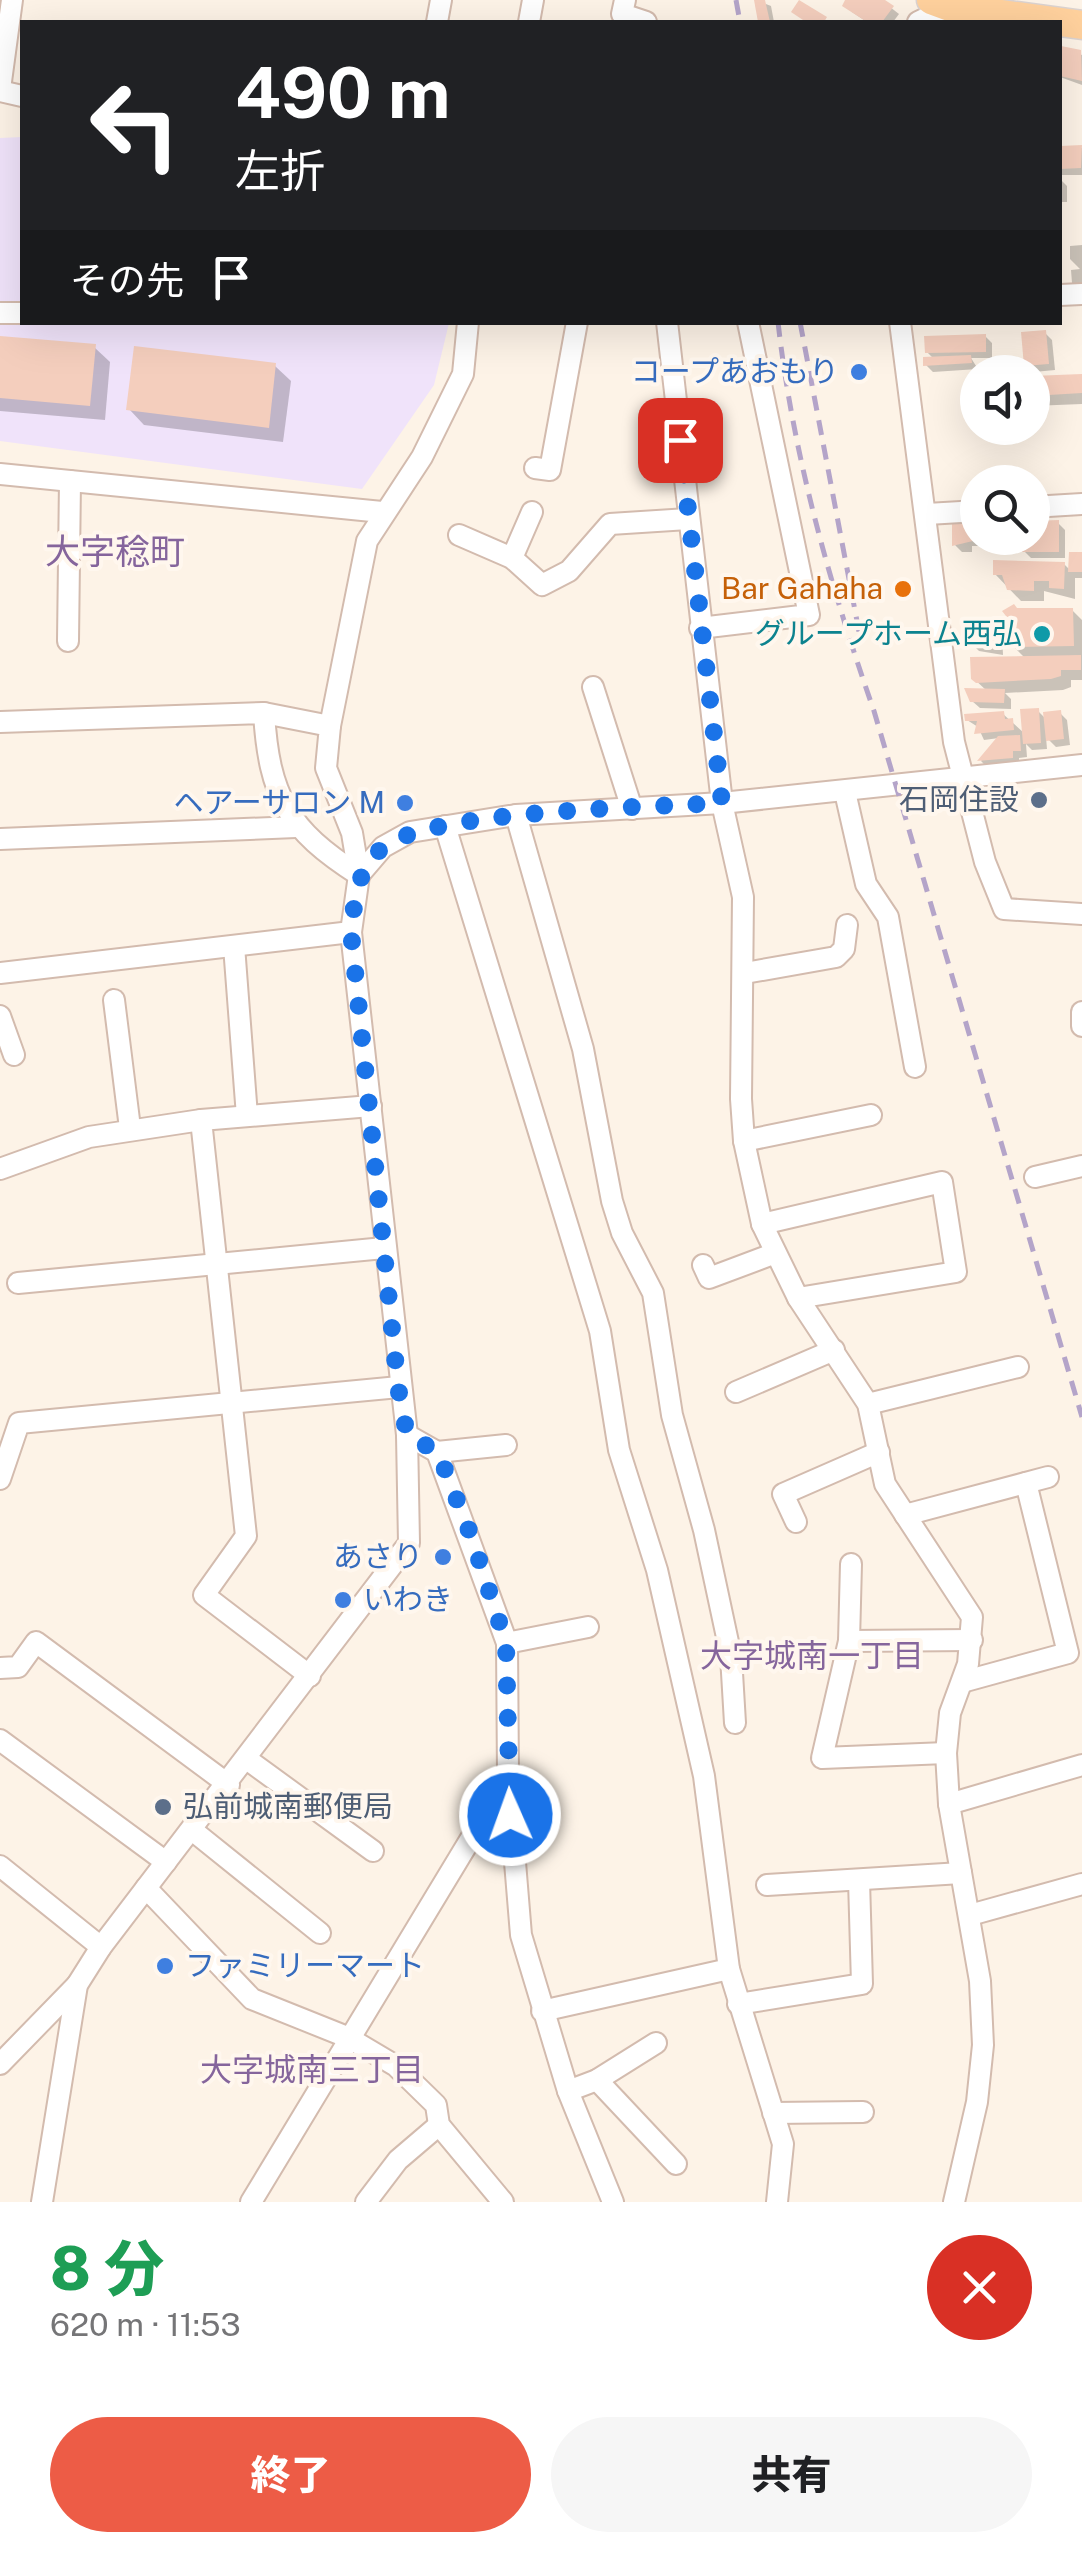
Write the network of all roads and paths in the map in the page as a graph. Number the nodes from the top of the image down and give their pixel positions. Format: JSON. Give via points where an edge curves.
{"nodes":[{"id":1,"x":12,"y":0,"type":"edge"},
{"id":2,"x":626,"y":0,"type":"edge"},
{"id":3,"x":947,"y":2,"type":"edge"},
{"id":4,"x":640,"y":20,"type":"edge"},
{"id":5,"x":921,"y":20,"type":"edge"},
{"id":6,"x":1053,"y":20,"type":"edge"},
{"id":7,"x":0,"y":90,"type":"edge"},
{"id":8,"x":468,"y":325,"type":"edge"},
{"id":9,"x":576,"y":325,"type":"edge"},
{"id":10,"x":667,"y":325,"type":"edge"},
{"id":11,"x":749,"y":325,"type":"edge"},
{"id":12,"x":900,"y":325,"type":"edge"},
{"id":13,"x":535,"y":468,"type":"dead end"},
{"id":14,"x":0,"y":474,"type":"edge"},
{"id":15,"x":70,"y":481,"type":"junction"},
{"id":16,"x":1082,"y":504,"type":"edge"},
{"id":17,"x":1050,"y":506,"type":"edge"},
{"id":18,"x":960,"y":511,"type":"edge"},
{"id":19,"x":382,"y":512,"type":"junction"},
{"id":20,"x":532,"y":512,"type":"dead end"},
{"id":21,"x":927,"y":514,"type":"junction"},
{"id":22,"x":688,"y":519,"type":"junction"},
{"id":23,"x":459,"y":535,"type":"dead end"},
{"id":24,"x":512,"y":558,"type":"junction"},
{"id":25,"x":700,"y":628,"type":"junction"},
{"id":26,"x":68,"y":641,"type":"dead end"},
{"id":27,"x":593,"y":688,"type":"dead end"},
{"id":28,"x":264,"y":712,"type":"junction"},
{"id":29,"x":0,"y":722,"type":"edge"},
{"id":30,"x":330,"y":726,"type":"junction"},
{"id":31,"x":1082,"y":765,"type":"edge"},
{"id":32,"x":962,"y":778,"type":"junction"},
{"id":33,"x":846,"y":792,"type":"junction"},
{"id":34,"x":722,"y":803,"type":"junction"},
{"id":35,"x":632,"y":809,"type":"junction"},
{"id":36,"x":516,"y":816,"type":"junction"},
{"id":37,"x":445,"y":826,"type":"junction"},
{"id":38,"x":296,"y":827,"type":"junction"},
{"id":39,"x":0,"y":839,"type":"edge"},
{"id":40,"x":358,"y":876,"type":"junction"},
{"id":41,"x":1082,"y":914,"type":"edge"},
{"id":42,"x":846,"y":925,"type":"dead end"},
{"id":43,"x":351,"y":932,"type":"junction"},
{"id":44,"x":234,"y":946,"type":"junction"},
{"id":45,"x":0,"y":972,"type":"edge"},
{"id":46,"x":746,"y":973,"type":"junction"},
{"id":47,"x":114,"y":1000,"type":"dead end"},
{"id":48,"x":1082,"y":1012,"type":"edge"},
{"id":49,"x":0,"y":1016,"type":"edge"},
{"id":50,"x":1082,"y":1026,"type":"edge"},
{"id":51,"x":14,"y":1055,"type":"dead end"},
{"id":52,"x":915,"y":1067,"type":"dead end"},
{"id":53,"x":372,"y":1106,"type":"junction"},
{"id":54,"x":871,"y":1115,"type":"dead end"},
{"id":55,"x":247,"y":1116,"type":"junction"},
{"id":56,"x":201,"y":1120,"type":"junction"},
{"id":57,"x":130,"y":1128,"type":"junction"},
{"id":58,"x":744,"y":1140,"type":"junction"},
{"id":59,"x":1082,"y":1166,"type":"edge"},
{"id":60,"x":0,"y":1169,"type":"edge"},
{"id":61,"x":1035,"y":1177,"type":"dead end"},
{"id":62,"x":762,"y":1224,"type":"junction"},
{"id":63,"x":384,"y":1248,"type":"junction"},
{"id":64,"x":773,"y":1254,"type":"junction"},
{"id":65,"x":215,"y":1264,"type":"junction"},
{"id":66,"x":703,"y":1264,"type":"dead end"},
{"id":67,"x":18,"y":1283,"type":"dead end"},
{"id":68,"x":798,"y":1298,"type":"junction"},
{"id":69,"x":834,"y":1350,"type":"junction"},
{"id":70,"x":1018,"y":1367,"type":"dead end"},
{"id":71,"x":398,"y":1387,"type":"junction"},
{"id":72,"x":736,"y":1392,"type":"dead end"},
{"id":73,"x":868,"y":1404,"type":"junction"},
{"id":74,"x":230,"y":1406,"type":"junction"},
{"id":75,"x":407,"y":1435,"type":"junction"},
{"id":76,"x":506,"y":1444,"type":"dead end"},
{"id":77,"x":438,"y":1452,"type":"junction"},
{"id":78,"x":879,"y":1452,"type":"junction"},
{"id":79,"x":1048,"y":1477,"type":"dead end"},
{"id":80,"x":0,"y":1479,"type":"edge"},
{"id":81,"x":1026,"y":1483,"type":"junction"},
{"id":82,"x":904,"y":1515,"type":"junction"},
{"id":83,"x":796,"y":1522,"type":"dead end"},
{"id":84,"x":851,"y":1564,"type":"dead end"},
{"id":85,"x":588,"y":1627,"type":"dead end"},
{"id":86,"x":972,"y":1640,"type":"junction"},
{"id":87,"x":849,"y":1641,"type":"junction"},
{"id":88,"x":506,"y":1643,"type":"junction"},
{"id":89,"x":0,"y":1668,"type":"edge"},
{"id":90,"x":310,"y":1676,"type":"junction"},
{"id":91,"x":962,"y":1682,"type":"junction"},
{"id":92,"x":735,"y":1723,"type":"dead end"},
{"id":93,"x":0,"y":1740,"type":"edge"},
{"id":94,"x":946,"y":1752,"type":"junction"},
{"id":95,"x":248,"y":1760,"type":"junction"},
{"id":96,"x":1082,"y":1765,"type":"edge"},
{"id":97,"x":508,"y":1777,"type":"junction"},
{"id":98,"x":229,"y":1785,"type":"junction"},
{"id":99,"x":949,"y":1804,"type":"junction"},
{"id":100,"x":192,"y":1830,"type":"junction"},
{"id":101,"x":373,"y":1852,"type":"dead end"},
{"id":102,"x":166,"y":1862,"type":"junction"},
{"id":103,"x":0,"y":1866,"type":"edge"},
{"id":104,"x":961,"y":1874,"type":"junction"},
{"id":105,"x":859,"y":1880,"type":"junction"},
{"id":106,"x":1082,"y":1884,"type":"edge"},
{"id":107,"x":767,"y":1885,"type":"dead end"},
{"id":108,"x":146,"y":1888,"type":"junction"},
{"id":109,"x":970,"y":1915,"type":"junction"},
{"id":110,"x":320,"y":1933,"type":"dead end"},
{"id":111,"x":101,"y":1947,"type":"junction"},
{"id":112,"x":729,"y":1969,"type":"junction"},
{"id":113,"x":77,"y":1986,"type":"junction"},
{"id":114,"x":738,"y":2004,"type":"junction"},
{"id":115,"x":542,"y":2012,"type":"junction"},
{"id":116,"x":347,"y":2037,"type":"junction"},
{"id":117,"x":656,"y":2043,"type":"dead end"},
{"id":118,"x":0,"y":2064,"type":"edge"},
{"id":119,"x":597,"y":2080,"type":"junction"},
{"id":120,"x":568,"y":2090,"type":"junction"},
{"id":121,"x":863,"y":2112,"type":"dead end"},
{"id":122,"x":773,"y":2114,"type":"junction"},
{"id":123,"x":440,"y":2125,"type":"junction"},
{"id":124,"x":676,"y":2164,"type":"dead end"},
{"id":125,"x":42,"y":2202,"type":"edge"},
{"id":126,"x":251,"y":2202,"type":"edge"},
{"id":127,"x":366,"y":2202,"type":"edge"},
{"id":128,"x":503,"y":2202,"type":"edge"},
{"id":129,"x":612,"y":2202,"type":"edge"},
{"id":130,"x":777,"y":2202,"type":"edge"},
{"id":131,"x":954,"y":2202,"type":"edge"}],
"edges":[{"from":1,"to":7,"type":"street"},
{"from":2,"to":4,"type":"street","via":[[622,14]]},
{"from":3,"to":5,"type":"street"},
{"from":3,"to":6,"type":"main road"},
{"from":8,"to":19,"type":"street","via":[[463,374],[422,457]]},
{"from":9,"to":13,"type":"street","via":[[550,470]]},
{"from":10,"to":22,"type":"street"},
{"from":11,"to":25,"type":"street","via":[[809,616]]},
{"from":12,"to":21,"type":"street"},
{"from":14,"to":15,"type":"street"},
{"from":15,"to":19,"type":"street"},
{"from":15,"to":26,"type":"street"},
{"from":16,"to":17,"type":"street"},
{"from":18,"to":21,"type":"street"},
{"from":19,"to":30,"type":"street","via":[[367,541]]},
{"from":20,"to":24,"type":"street"},
{"from":21,"to":32,"type":"street"},
{"from":22,"to":24,"type":"street","via":[[610,524],[569,571],[542,585]]},
{"from":22,"to":25,"type":"street"},
{"from":23,"to":24,"type":"street"},
{"from":25,"to":34,"type":"street"},
{"from":27,"to":35,"type":"street"},
{"from":28,"to":29,"type":"street"},
{"from":28,"to":30,"type":"street"},
{"from":28,"to":38,"type":"street","via":[[267,764]]},
{"from":30,"to":40,"type":"street","via":[[326,768],[352,834]]},
{"from":31,"to":32,"type":"street"},
{"from":32,"to":33,"type":"street"},
{"from":32,"to":41,"type":"street","via":[[1004,909]]},
{"from":33,"to":34,"type":"street"},
{"from":33,"to":52,"type":"street","via":[[866,884],[888,917]]},
{"from":34,"to":35,"type":"street"},
{"from":34,"to":46,"type":"street","via":[[743,898]]},
{"from":35,"to":36,"type":"street"},
{"from":36,"to":37,"type":"street"},
{"from":36,"to":92,"type":"street","via":[[583,1049],[612,1201],[652,1293],[672,1415],[730,1656]]},
{"from":37,"to":40,"type":"street","via":[[410,832],[383,847]]},
{"from":37,"to":112,"type":"street","via":[[600,1331],[619,1450],[657,1570],[704,1776]]},
{"from":38,"to":39,"type":"street"},
{"from":38,"to":40,"type":"street"},
{"from":40,"to":43,"type":"street"},
{"from":42,"to":46,"type":"street","via":[[844,949],[836,958]]},
{"from":43,"to":44,"type":"street"},
{"from":43,"to":53,"type":"street"},
{"from":44,"to":45,"type":"street"},
{"from":44,"to":55,"type":"street"},
{"from":46,"to":58,"type":"street"},
{"from":47,"to":57,"type":"street"},
{"from":48,"to":50,"type":"street"},
{"from":49,"to":51,"type":"street"},
{"from":53,"to":55,"type":"street"},
{"from":53,"to":63,"type":"street"},
{"from":54,"to":58,"type":"street"},
{"from":55,"to":56,"type":"street"},
{"from":56,"to":57,"type":"street"},
{"from":56,"to":65,"type":"street"},
{"from":57,"to":60,"type":"street"},
{"from":58,"to":62,"type":"street"},
{"from":59,"to":61,"type":"street"},
{"from":62,"to":64,"type":"street"},
{"from":62,"to":68,"type":"street","via":[[942,1182],[956,1272]]},
{"from":63,"to":65,"type":"street"},
{"from":63,"to":71,"type":"street"},
{"from":64,"to":66,"type":"street","via":[[709,1278]]},
{"from":64,"to":68,"type":"street"},
{"from":65,"to":67,"type":"street"},
{"from":65,"to":74,"type":"street"},
{"from":68,"to":69,"type":"street"},
{"from":69,"to":72,"type":"street"},
{"from":69,"to":73,"type":"street"},
{"from":70,"to":73,"type":"street"},
{"from":71,"to":74,"type":"street"},
{"from":71,"to":75,"type":"street"},
{"from":73,"to":78,"type":"street"},
{"from":74,"to":80,"type":"street","via":[[19,1422]]},
{"from":74,"to":90,"type":"street","via":[[246,1536],[204,1595]]},
{"from":75,"to":77,"type":"street"},
{"from":75,"to":90,"type":"street","via":[[410,1543]]},
{"from":76,"to":77,"type":"street"},
{"from":77,"to":88,"type":"street"},
{"from":78,"to":82,"type":"street","via":[[885,1484]]},
{"from":78,"to":83,"type":"street","via":[[783,1494]]},
{"from":79,"to":81,"type":"street"},
{"from":81,"to":82,"type":"street"},
{"from":81,"to":91,"type":"street","via":[[1068,1653]]},
{"from":82,"to":86,"type":"street","via":[[958,1590],[972,1618]]},
{"from":84,"to":87,"type":"street"},
{"from":85,"to":88,"type":"street"},
{"from":86,"to":87,"type":"street"},
{"from":86,"to":91,"type":"street"},
{"from":87,"to":94,"type":"street","via":[[822,1758]]},
{"from":88,"to":97,"type":"street"},
{"from":89,"to":98,"type":"street","via":[[18,1666],[36,1642]]},
{"from":90,"to":95,"type":"street"},
{"from":91,"to":94,"type":"street"},
{"from":93,"to":102,"type":"street"},
{"from":94,"to":99,"type":"street"},
{"from":95,"to":98,"type":"street"},
{"from":95,"to":101,"type":"street"},
{"from":96,"to":99,"type":"street"},
{"from":97,"to":115,"type":"street","via":[[514,1892]]},
{"from":97,"to":116,"type":"street"},
{"from":98,"to":100,"type":"street"},
{"from":99,"to":104,"type":"street"},
{"from":100,"to":102,"type":"street"},
{"from":100,"to":110,"type":"street"},
{"from":102,"to":108,"type":"street"},
{"from":103,"to":111,"type":"street"},
{"from":104,"to":105,"type":"street"},
{"from":104,"to":109,"type":"street"},
{"from":105,"to":107,"type":"street"},
{"from":105,"to":114,"type":"street","via":[[862,1984]]},
{"from":106,"to":109,"type":"street"},
{"from":108,"to":111,"type":"street"},
{"from":108,"to":116,"type":"street","via":[[252,1999]]},
{"from":109,"to":131,"type":"street","via":[[983,2045]]},
{"from":111,"to":113,"type":"street"},
{"from":112,"to":114,"type":"street"},
{"from":112,"to":115,"type":"street"},
{"from":113,"to":118,"type":"street"},
{"from":113,"to":125,"type":"street"},
{"from":114,"to":122,"type":"street"},
{"from":115,"to":120,"type":"street"},
{"from":116,"to":123,"type":"street","via":[[396,2066],[436,2106]]},
{"from":116,"to":126,"type":"street"},
{"from":117,"to":119,"type":"street"},
{"from":119,"to":120,"type":"street"},
{"from":119,"to":124,"type":"street"},
{"from":120,"to":129,"type":"street"},
{"from":121,"to":122,"type":"street"},
{"from":122,"to":130,"type":"street","via":[[783,2144]]},
{"from":123,"to":127,"type":"street","via":[[398,2160]]},
{"from":123,"to":128,"type":"street"}]}
